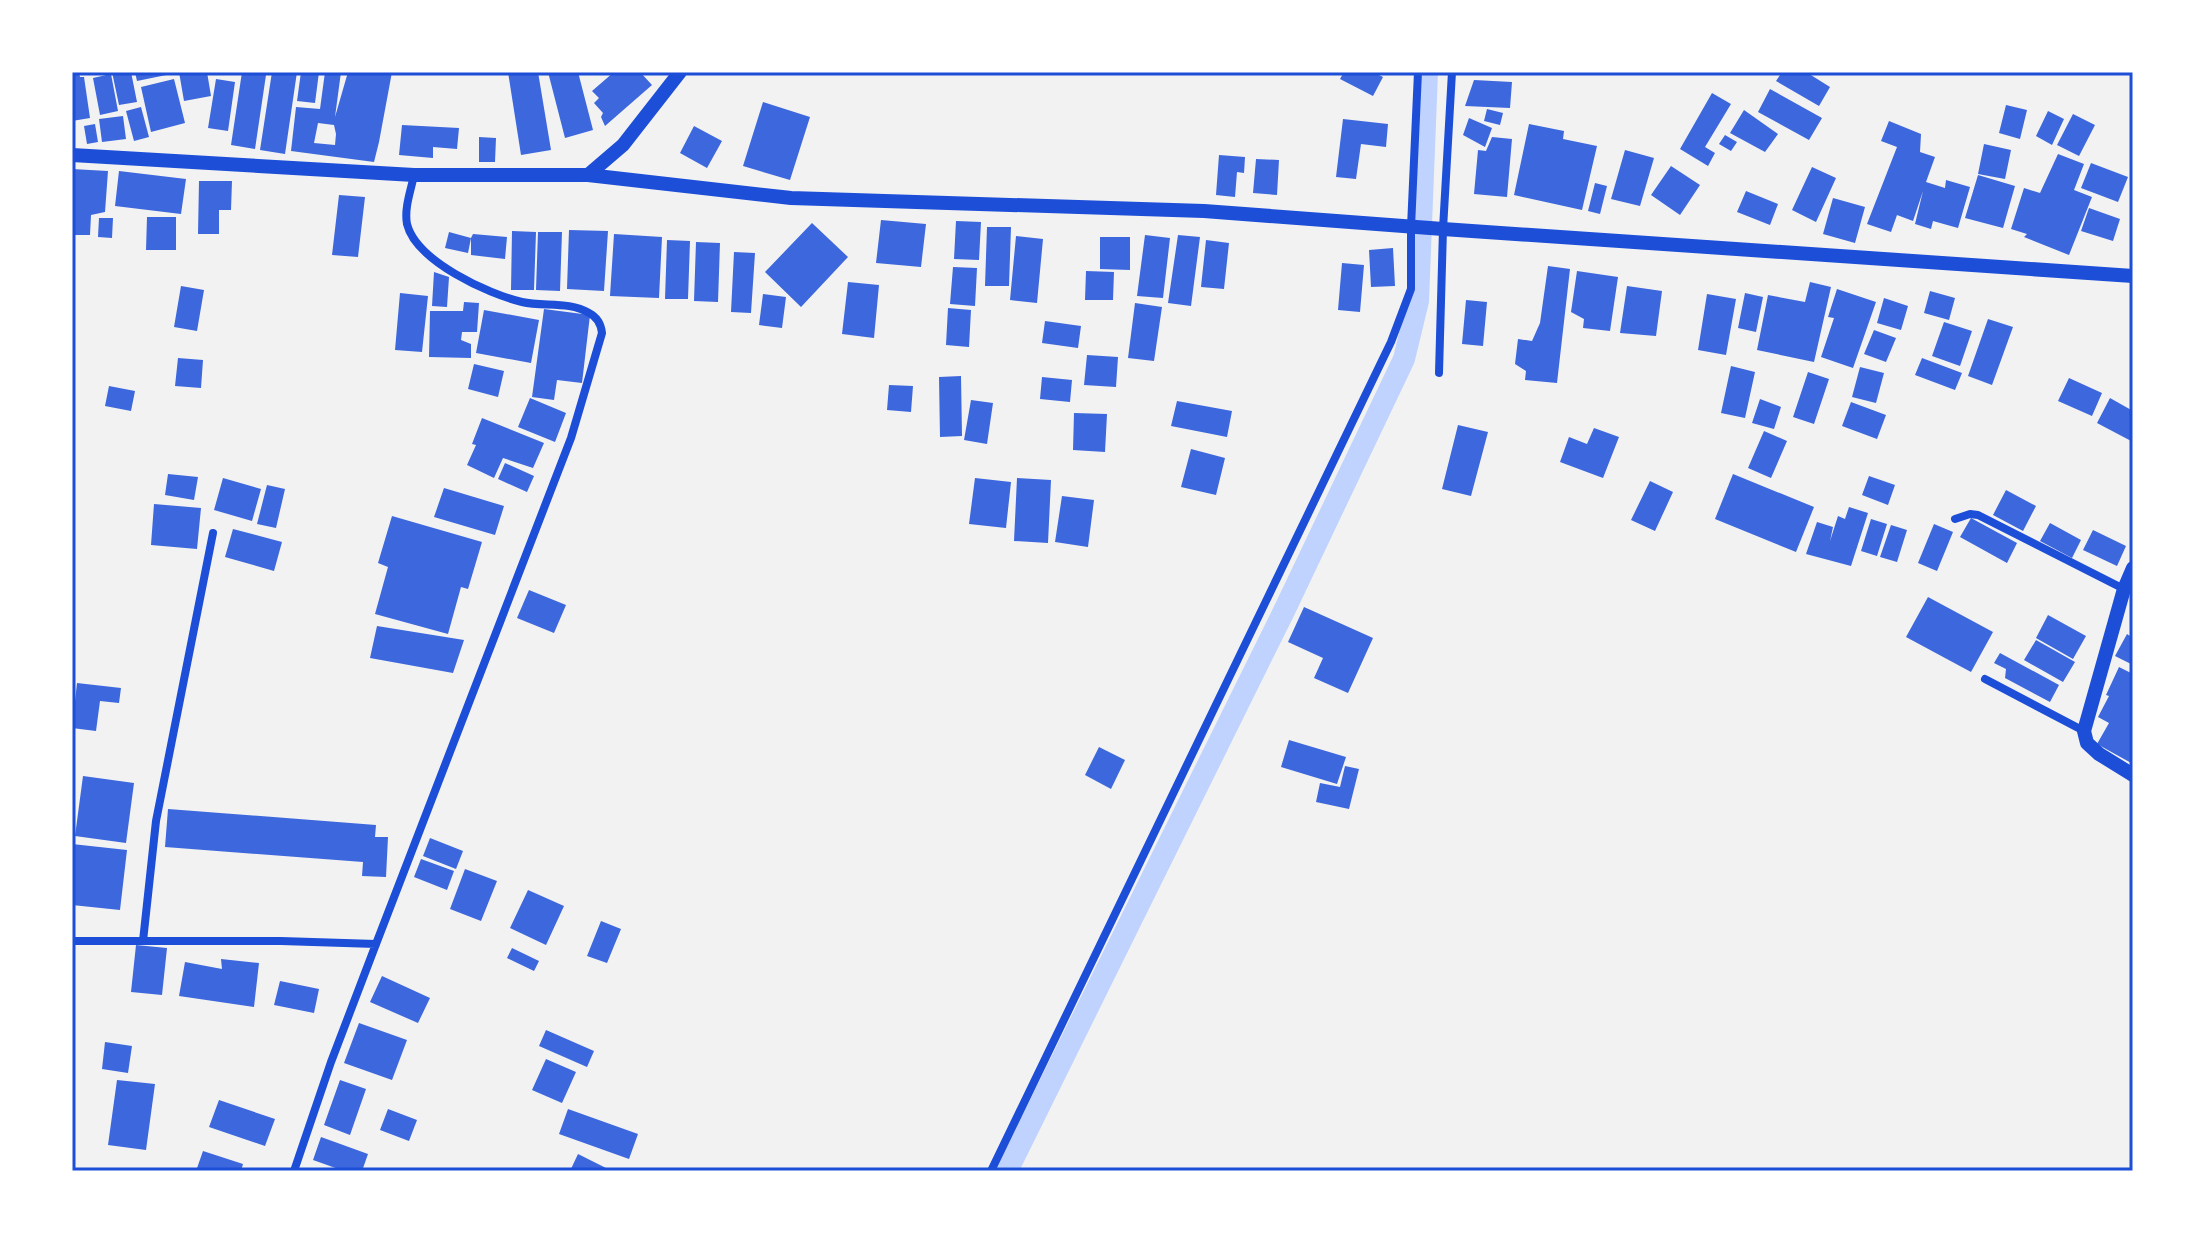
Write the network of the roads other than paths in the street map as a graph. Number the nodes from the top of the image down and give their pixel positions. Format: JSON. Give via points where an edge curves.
{"nodes":[{"id":1,"x":680,"y":72,"type":"edge"},
{"id":2,"x":1418,"y":72,"type":"edge"},
{"id":3,"x":1452,"y":72,"type":"edge"},
{"id":4,"x":72,"y":155,"type":"edge"},
{"id":5,"x":414,"y":175,"type":"junction"},
{"id":6,"x":588,"y":175,"type":"junction"},
{"id":7,"x":1412,"y":227,"type":"junction"},
{"id":8,"x":1443,"y":229,"type":"junction"},
{"id":9,"x":2133,"y":276,"type":"edge"},
{"id":10,"x":1439,"y":373,"type":"dead end"},
{"id":11,"x":1955,"y":519,"type":"dead end"},
{"id":12,"x":213,"y":533,"type":"dead end"},
{"id":13,"x":2133,"y":568,"type":"edge"},
{"id":14,"x":2124,"y":589,"type":"junction"},
{"id":15,"x":1985,"y":679,"type":"dead end"},
{"id":16,"x":2084,"y":731,"type":"junction"},
{"id":17,"x":2133,"y":775,"type":"edge"},
{"id":18,"x":72,"y":941,"type":"edge"},
{"id":19,"x":143,"y":941,"type":"junction"},
{"id":20,"x":376,"y":944,"type":"junction"},
{"id":21,"x":294,"y":1171,"type":"edge"},
{"id":22,"x":991,"y":1171,"type":"edge"}],
"edges":[{"from":1,"to":6,"type":"street","via":[[623,145]]},
{"from":2,"to":7,"type":"street"},
{"from":3,"to":8,"type":"street"},
{"from":4,"to":5,"type":"street"},
{"from":5,"to":6,"type":"street"},
{"from":5,"to":20,"type":"street","via":[[406,213],[410,231],[447,270],[524,303],[583,310],[594,315],[602,333],[571,438]]},
{"from":6,"to":7,"type":"street","via":[[791,198],[1204,211]]},
{"from":7,"to":8,"type":"street"},
{"from":7,"to":22,"type":"street","via":[[1411,289],[1391,342]]},
{"from":8,"to":9,"type":"street"},
{"from":8,"to":10,"type":"street"},
{"from":11,"to":14,"type":"street","via":[[1978,515]]},
{"from":12,"to":19,"type":"street","via":[[156,821]]},
{"from":13,"to":14,"type":"street"},
{"from":14,"to":16,"type":"street"},
{"from":15,"to":16,"type":"street"},
{"from":16,"to":17,"type":"street","via":[[2087,743],[2099,754]]},
{"from":18,"to":19,"type":"street"},
{"from":19,"to":20,"type":"street"},
{"from":20,"to":21,"type":"street"}]}
